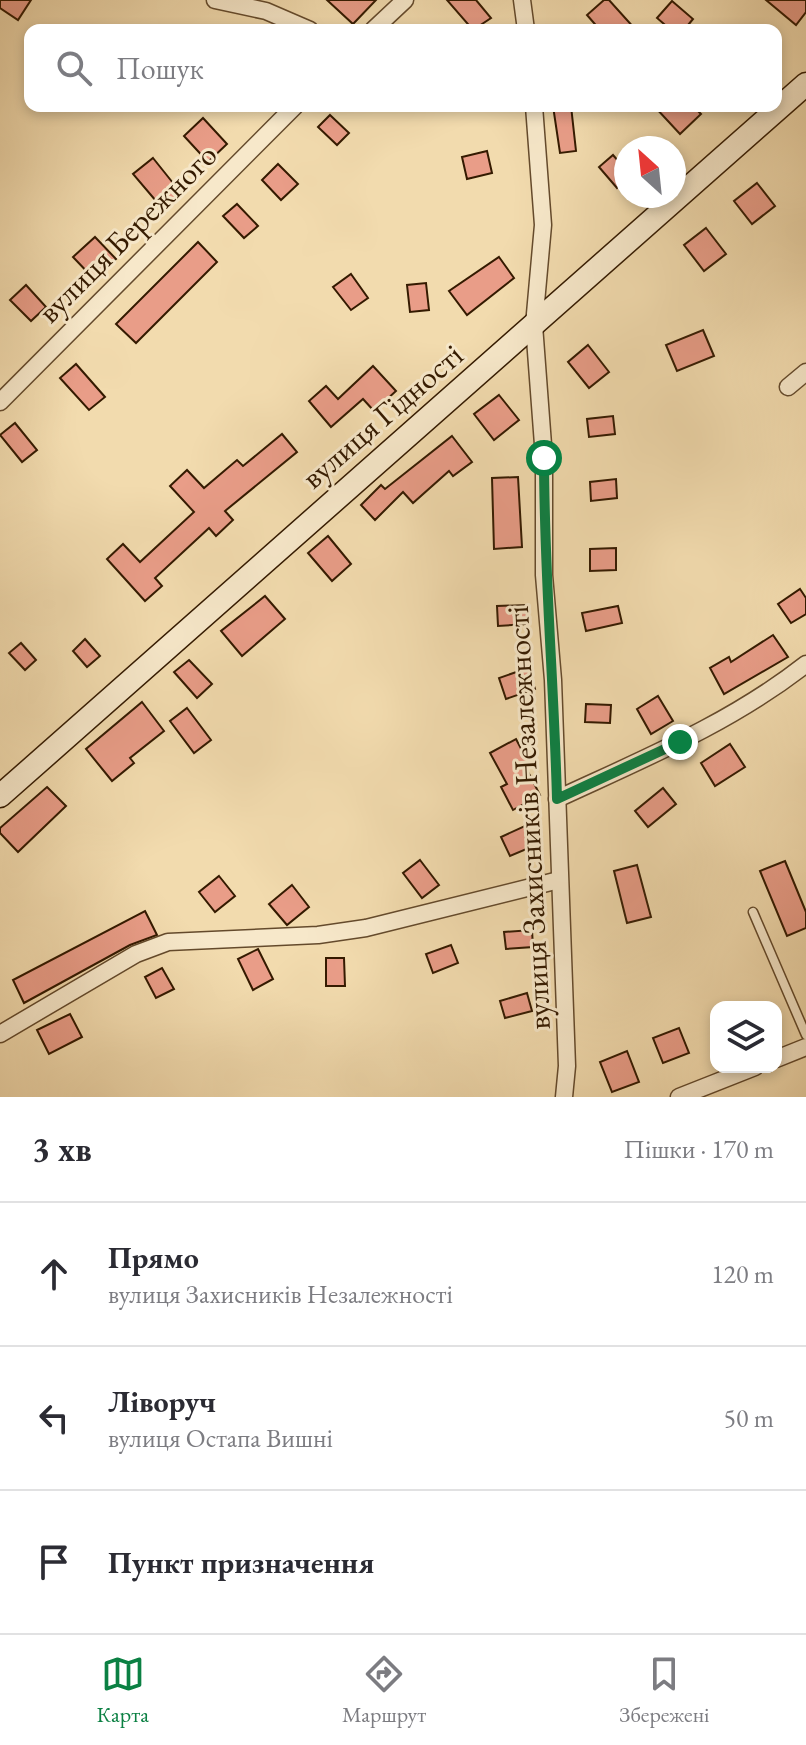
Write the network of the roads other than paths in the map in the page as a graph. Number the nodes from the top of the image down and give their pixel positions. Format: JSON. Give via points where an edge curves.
{"nodes":[{"id":1,"x":215,"y":0,"type":"edge"},
{"id":2,"x":405,"y":0,"type":"edge"},
{"id":3,"x":522,"y":0,"type":"edge"},
{"id":4,"x":296,"y":24,"type":"edge"},
{"id":5,"x":379,"y":24,"type":"edge"},
{"id":6,"x":525,"y":24,"type":"edge"},
{"id":7,"x":806,"y":84,"type":"edge"},
{"id":8,"x":782,"y":105,"type":"edge"},
{"id":9,"x":289,"y":112,"type":"edge"},
{"id":10,"x":534,"y":112,"type":"edge"},
{"id":11,"x":774,"y":112,"type":"edge"},
{"id":12,"x":534,"y":325,"type":"junction"},
{"id":13,"x":806,"y":372,"type":"edge"},
{"id":14,"x":788,"y":387,"type":"dead end"},
{"id":15,"x":0,"y":402,"type":"edge"},
{"id":16,"x":806,"y":664,"type":"edge"},
{"id":17,"x":0,"y":796,"type":"edge"},
{"id":18,"x":557,"y":799,"type":"junction"},
{"id":19,"x":559,"y":880,"type":"junction"},
{"id":20,"x":753,"y":912,"type":"dead end"},
{"id":21,"x":0,"y":1034,"type":"edge"},
{"id":22,"x":806,"y":1035,"type":"edge"},
{"id":23,"x":806,"y":1047,"type":"edge"},
{"id":24,"x":782,"y":1057,"type":"edge"},
{"id":25,"x":740,"y":1073,"type":"edge"},
{"id":26,"x":564,"y":1097,"type":"edge"},
{"id":27,"x":679,"y":1097,"type":"edge"}],
"edges":[{"from":1,"to":4,"type":"street"},
{"from":2,"to":5,"type":"street"},
{"from":3,"to":6,"type":"street"},
{"from":7,"to":8,"type":"street","name":"вулиця Гідності"},
{"from":9,"to":15,"type":"street","name":"вулиця Бережного"},
{"from":10,"to":12,"type":"street","name":"вулиця Захисників Незалежності","via":[[543,225]]},
{"from":11,"to":12,"type":"street","name":"вулиця Гідності"},
{"from":12,"to":17,"type":"street","name":"вулиця Гідності"},
{"from":12,"to":18,"type":"street","name":"вулиця Захисників Незалежності"},
{"from":13,"to":14,"type":"street"},
{"from":16,"to":18,"type":"street","via":[[769,693],[693,735]]},
{"from":18,"to":19,"type":"street","name":"вулиця Захисників Незалежності"},
{"from":19,"to":21,"type":"street","via":[[366,928],[168,942],[136,954]]},
{"from":19,"to":26,"type":"street","name":"вулиця Захисників Незалежності"},
{"from":20,"to":22,"type":"lane"},
{"from":23,"to":24,"type":"street"},
{"from":25,"to":27,"type":"street"}]}
